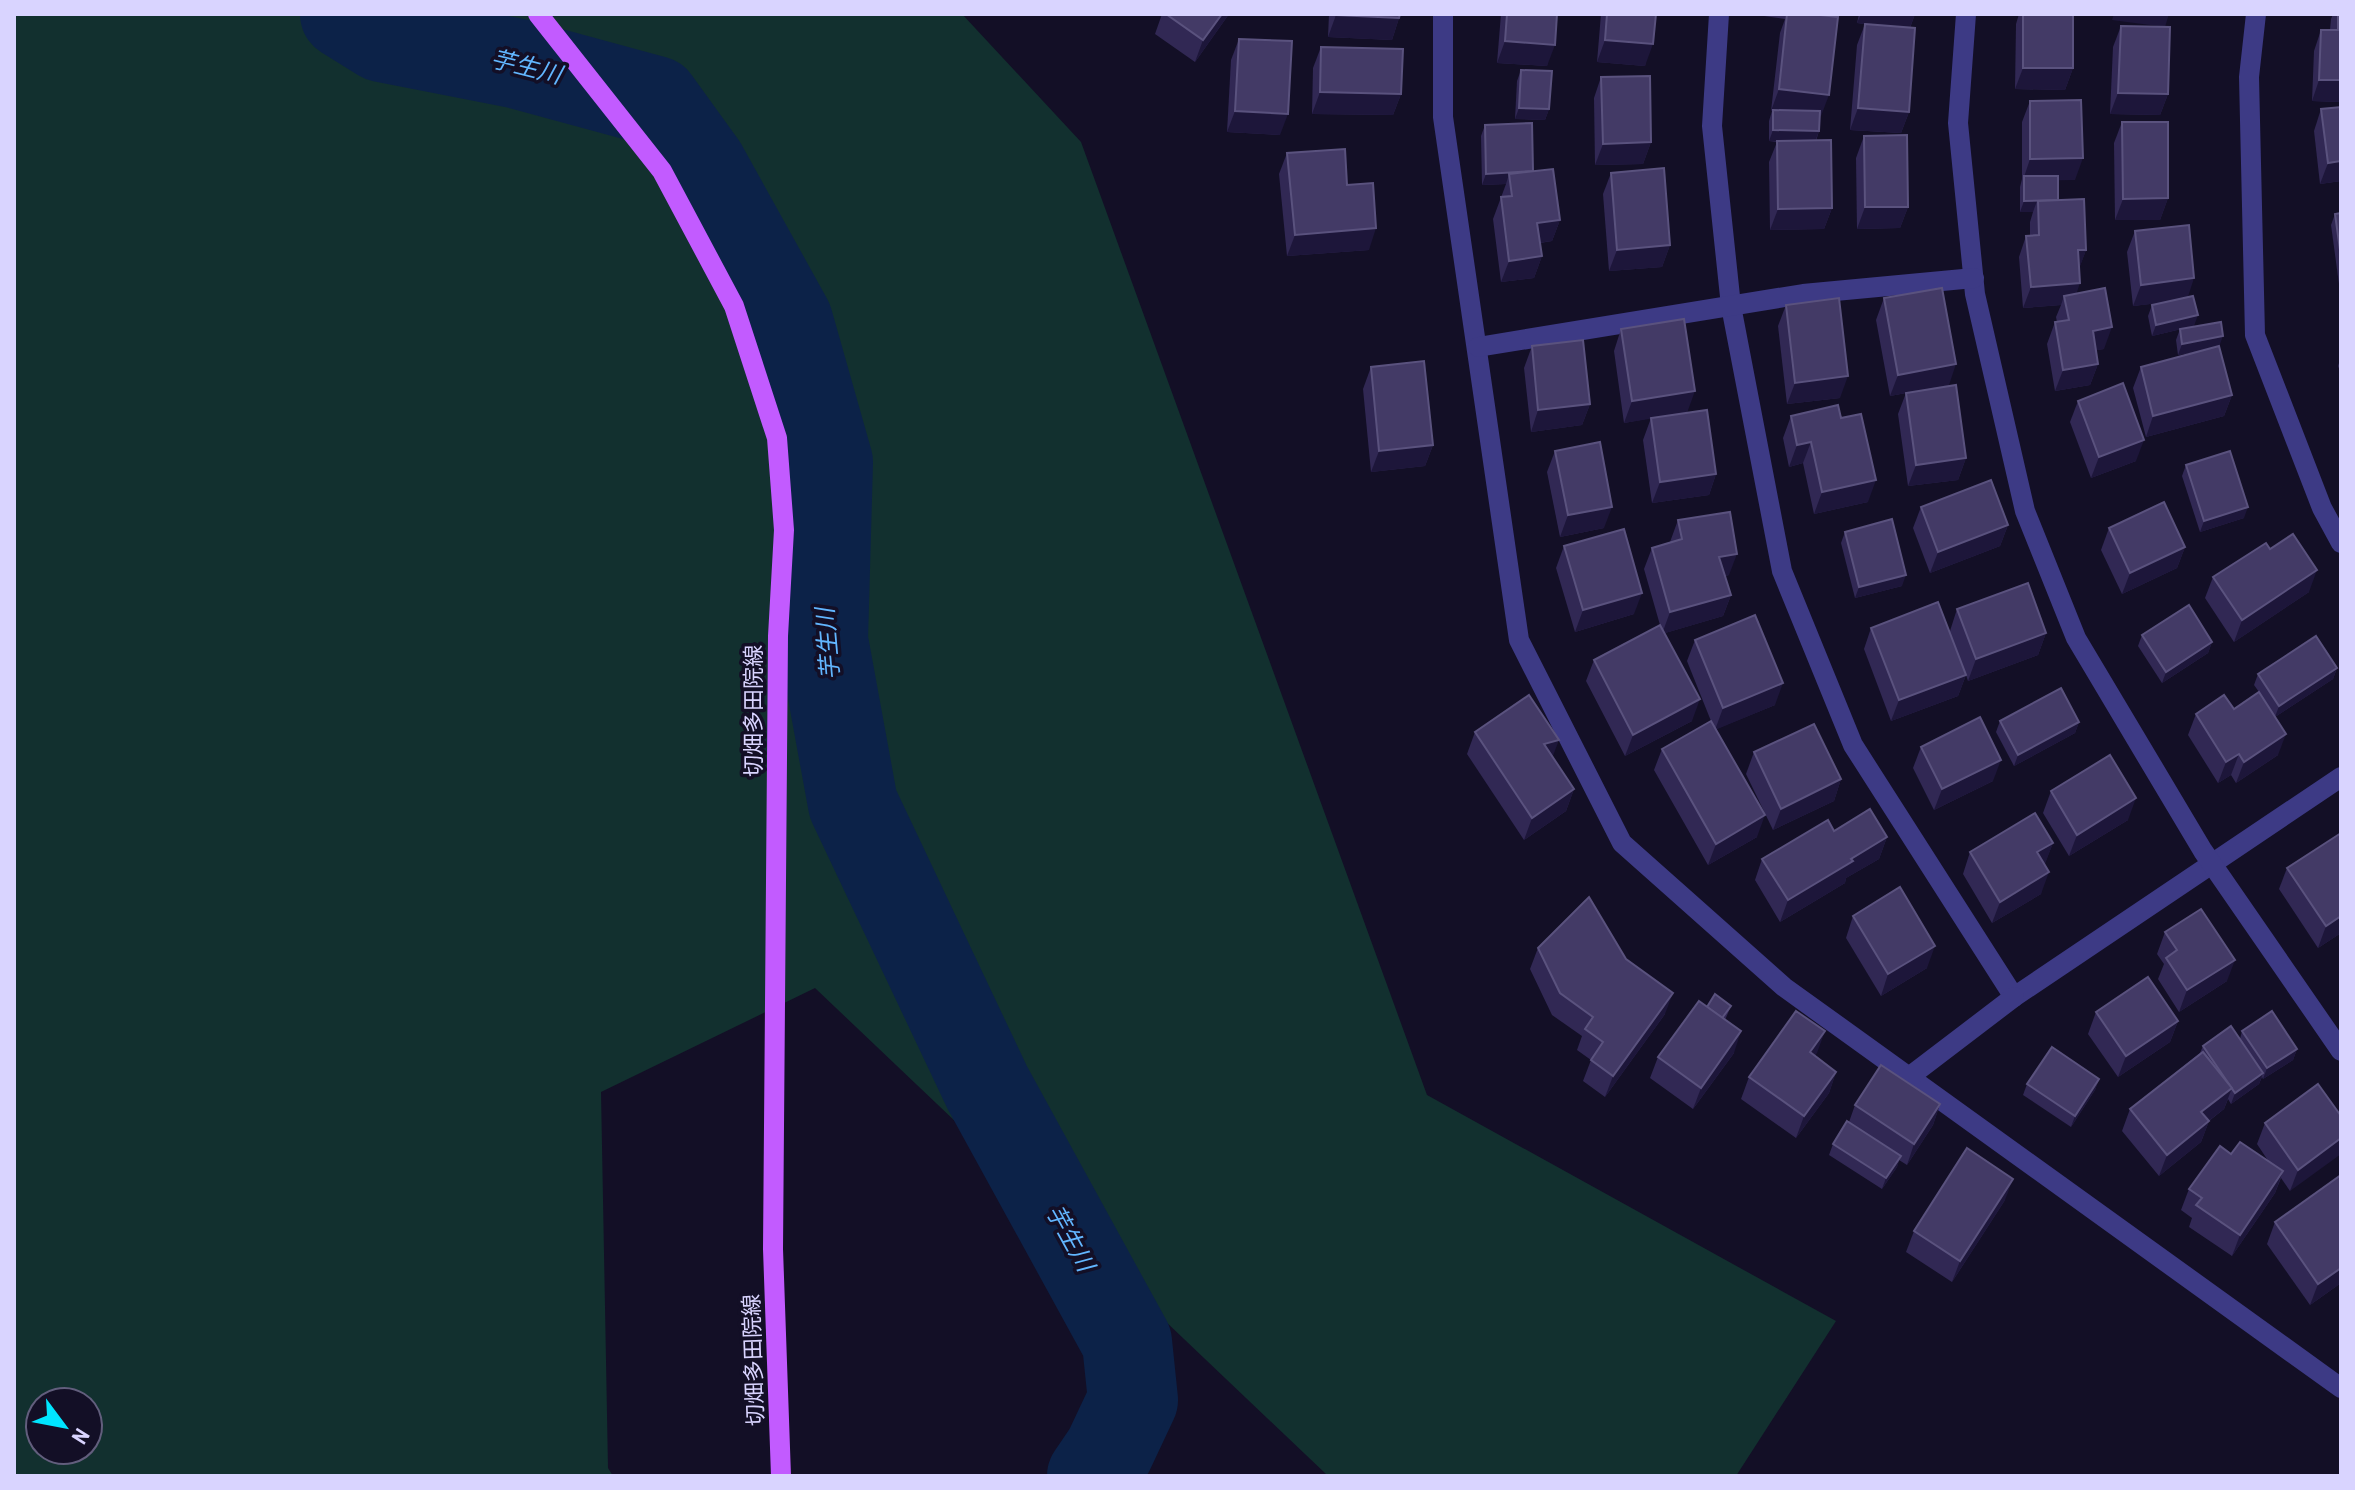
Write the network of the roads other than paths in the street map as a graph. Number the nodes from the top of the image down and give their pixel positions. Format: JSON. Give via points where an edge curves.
{"nodes":[{"id":1,"x":538,"y":14,"type":"edge"},
{"id":2,"x":1443,"y":14,"type":"edge"},
{"id":3,"x":1719,"y":14,"type":"edge"},
{"id":4,"x":1966,"y":14,"type":"edge"},
{"id":5,"x":2256,"y":14,"type":"edge"},
{"id":6,"x":1974,"y":278,"type":"junction"},
{"id":7,"x":1731,"y":306,"type":"junction"},
{"id":8,"x":1478,"y":347,"type":"junction"},
{"id":9,"x":2341,"y":543,"type":"edge"},
{"id":10,"x":2341,"y":777,"type":"edge"},
{"id":11,"x":2212,"y":864,"type":"junction"},
{"id":12,"x":2014,"y":997,"type":"junction"},
{"id":13,"x":2341,"y":1051,"type":"edge"},
{"id":14,"x":1909,"y":1077,"type":"junction"},
{"id":15,"x":2341,"y":1388,"type":"edge"},
{"id":16,"x":781,"y":1476,"type":"edge"}],
"edges":[{"from":1,"to":16,"type":"main road","name":"切畑多田院線","via":[[662,171],[734,306],[777,438],[784,530],[778,636],[773,1249]]},
{"from":2,"to":8,"type":"street","via":[[1443,117]]},
{"from":3,"to":7,"type":"street","via":[[1712,126]]},
{"from":4,"to":6,"type":"street","via":[[1958,123]]},
{"from":5,"to":9,"type":"street","via":[[2249,77],[2255,335],[2322,508]]},
{"from":6,"to":7,"type":"street"},
{"from":6,"to":11,"type":"street","via":[[2025,511],[2070,624]]},
{"from":7,"to":8,"type":"street"},
{"from":7,"to":12,"type":"street","via":[[1782,571],[1847,730]]},
{"from":8,"to":14,"type":"street","via":[[1519,640],[1622,843],[1784,987]]},
{"from":10,"to":11,"type":"street"},
{"from":11,"to":12,"type":"street"},
{"from":11,"to":13,"type":"street"},
{"from":12,"to":14,"type":"street"},
{"from":14,"to":15,"type":"street"}]}
